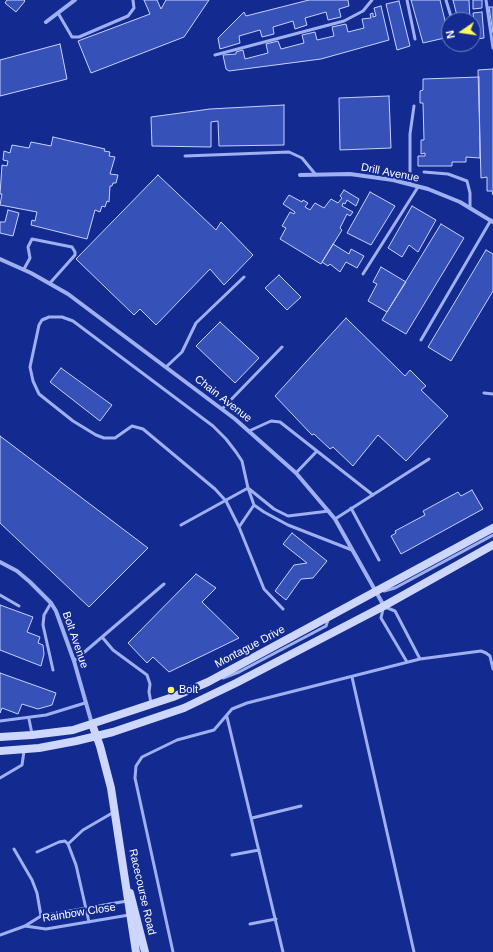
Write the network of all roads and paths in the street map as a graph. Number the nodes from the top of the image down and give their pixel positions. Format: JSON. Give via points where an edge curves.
{"nodes":[{"id":1,"x":75,"y":0,"type":"edge"},
{"id":2,"x":132,"y":0,"type":"edge"},
{"id":3,"x":372,"y":0,"type":"edge"},
{"id":4,"x":407,"y":0,"type":"edge"},
{"id":5,"x":446,"y":0,"type":"edge"},
{"id":6,"x":486,"y":0,"type":"edge"},
{"id":7,"x":450,"y":12,"type":"edge"},
{"id":8,"x":58,"y":13,"type":"junction"},
{"id":9,"x":46,"y":22,"type":"dead end"},
{"id":10,"x":415,"y":38,"type":"dead end"},
{"id":11,"x":493,"y":48,"type":"edge"},
{"id":12,"x":215,"y":55,"type":"dead end"},
{"id":13,"x":414,"y":106,"type":"dead end"},
{"id":14,"x":185,"y":156,"type":"dead end"},
{"id":15,"x":424,"y":172,"type":"dead end"},
{"id":16,"x":300,"y":175,"type":"dead end"},
{"id":17,"x":316,"y":175,"type":"junction"},
{"id":18,"x":410,"y":184,"type":"junction"},
{"id":19,"x":418,"y":186,"type":"junction"},
{"id":20,"x":470,"y":207,"type":"junction"},
{"id":21,"x":492,"y":221,"type":"edge"},
{"id":22,"x":0,"y":259,"type":"edge"},
{"id":23,"x":24,"y":269,"type":"junction"},
{"id":24,"x":363,"y":274,"type":"dead end"},
{"id":25,"x":244,"y":277,"type":"dead end"},
{"id":26,"x":50,"y":283,"type":"junction"},
{"id":27,"x":421,"y":340,"type":"dead end"},
{"id":28,"x":282,"y":347,"type":"dead end"},
{"id":29,"x":166,"y":368,"type":"junction"},
{"id":30,"x":484,"y":393,"type":"dead end"},
{"id":31,"x":493,"y":394,"type":"edge"},
{"id":32,"x":222,"y":409,"type":"junction"},
{"id":33,"x":249,"y":431,"type":"junction"},
{"id":34,"x":317,"y":451,"type":"junction"},
{"id":35,"x":429,"y":459,"type":"dead end"},
{"id":36,"x":296,"y":473,"type":"junction"},
{"id":37,"x":248,"y":488,"type":"junction"},
{"id":38,"x":372,"y":495,"type":"junction"},
{"id":39,"x":226,"y":501,"type":"junction"},
{"id":40,"x":254,"y":504,"type":"junction"},
{"id":41,"x":351,"y":508,"type":"junction"},
{"id":42,"x":329,"y":511,"type":"junction"},
{"id":43,"x":335,"y":519,"type":"junction"},
{"id":44,"x":181,"y":524,"type":"dead end"},
{"id":45,"x":239,"y":527,"type":"junction"},
{"id":46,"x":493,"y":528,"type":"edge"},
{"id":47,"x":493,"y":536,"type":"edge"},
{"id":48,"x":493,"y":545,"type":"edge"},
{"id":49,"x":353,"y":550,"type":"junction"},
{"id":50,"x":379,"y":560,"type":"dead end"},
{"id":51,"x":0,"y":562,"type":"edge"},
{"id":52,"x":164,"y":584,"type":"dead end"},
{"id":53,"x":376,"y":593,"type":"junction"},
{"id":54,"x":0,"y":595,"type":"edge"},
{"id":55,"x":51,"y":603,"type":"junction"},
{"id":56,"x":19,"y":606,"type":"dead end"},
{"id":57,"x":384,"y":606,"type":"junction"},
{"id":58,"x":283,"y":609,"type":"dead end"},
{"id":59,"x":102,"y":638,"type":"junction"},
{"id":60,"x":420,"y":659,"type":"junction"},
{"id":61,"x":74,"y":661,"type":"junction"},
{"id":62,"x":407,"y":662,"type":"junction"},
{"id":63,"x":493,"y":669,"type":"edge"},
{"id":64,"x":53,"y":670,"type":"dead end"},
{"id":65,"x":352,"y":677,"type":"junction"},
{"id":66,"x":85,"y":703,"type":"junction"},
{"id":67,"x":152,"y":705,"type":"junction"},
{"id":68,"x":227,"y":716,"type":"junction"},
{"id":69,"x":29,"y":719,"type":"junction"},
{"id":70,"x":0,"y":721,"type":"edge"},
{"id":71,"x":92,"y":724,"type":"junction"},
{"id":72,"x":32,"y":735,"type":"junction"},
{"id":73,"x":97,"y":736,"type":"junction"},
{"id":74,"x":0,"y":737,"type":"edge"},
{"id":75,"x":24,"y":749,"type":"junction"},
{"id":76,"x":0,"y":751,"type":"edge"},
{"id":77,"x":0,"y":778,"type":"edge"},
{"id":78,"x":301,"y":806,"type":"dead end"},
{"id":79,"x":115,"y":812,"type":"junction"},
{"id":80,"x":252,"y":818,"type":"junction"},
{"id":81,"x":68,"y":844,"type":"junction"},
{"id":82,"x":14,"y":849,"type":"dead end"},
{"id":83,"x":259,"y":850,"type":"junction"},
{"id":84,"x":37,"y":852,"type":"dead end"},
{"id":85,"x":232,"y":856,"type":"dead end"},
{"id":86,"x":129,"y":901,"type":"junction"},
{"id":87,"x":86,"y":908,"type":"junction"},
{"id":88,"x":132,"y":914,"type":"junction"},
{"id":89,"x":41,"y":916,"type":"junction"},
{"id":90,"x":276,"y":919,"type":"junction"},
{"id":91,"x":89,"y":922,"type":"junction"},
{"id":92,"x":250,"y":924,"type":"dead end"},
{"id":93,"x":24,"y":926,"type":"junction"},
{"id":94,"x":0,"y":935,"type":"edge"},
{"id":95,"x":136,"y":952,"type":"edge"},
{"id":96,"x":145,"y":952,"type":"edge"},
{"id":97,"x":173,"y":952,"type":"edge"},
{"id":98,"x":283,"y":952,"type":"edge"},
{"id":99,"x":414,"y":952,"type":"edge"}],
"edges":[{"from":1,"to":8,"type":"street"},
{"from":2,"to":8,"type":"lane","via":[[134,8],[128,16],[79,37],[72,37]]},
{"from":3,"to":12,"type":"lane","via":[[363,11],[344,21]]},
{"from":4,"to":10,"type":"lane"},
{"from":5,"to":7,"type":"lane"},
{"from":6,"to":11,"type":"lane"},
{"from":8,"to":9,"type":"street"},
{"from":13,"to":18,"type":"lane","via":[[410,134]]},
{"from":14,"to":17,"type":"lane","via":[[289,152],[302,158]]},
{"from":15,"to":20,"type":"lane","via":[[448,174],[467,181]]},
{"from":16,"to":17,"type":"street","name":"Drill Avenue"},
{"from":17,"to":18,"type":"street","name":"Drill Avenue","via":[[350,174]]},
{"from":18,"to":19,"type":"street","name":"Drill Avenue"},
{"from":19,"to":20,"type":"street","name":"Drill Avenue"},
{"from":19,"to":24,"type":"lane"},
{"from":20,"to":21,"type":"street","name":"Drill Avenue"},
{"from":21,"to":27,"type":"lane"},
{"from":22,"to":23,"type":"street","name":"Chain Avenue"},
{"from":23,"to":26,"type":"street","name":"Chain Avenue"},
{"from":23,"to":26,"type":"lane","via":[[30,258],[28,246],[32,239],[72,247],[75,255]]},
{"from":25,"to":29,"type":"lane","via":[[196,323],[182,352]]},
{"from":26,"to":29,"type":"street","name":"Chain Avenue"},
{"from":28,"to":32,"type":"lane"},
{"from":29,"to":32,"type":"street","name":"Chain Avenue"},
{"from":30,"to":31,"type":"lane"},
{"from":32,"to":33,"type":"street","name":"Chain Avenue"},
{"from":33,"to":34,"type":"lane","via":[[275,420]]},
{"from":33,"to":36,"type":"street","name":"Chain Avenue"},
{"from":34,"to":36,"type":"lane"},
{"from":34,"to":38,"type":"lane"},
{"from":35,"to":38,"type":"lane"},
{"from":36,"to":42,"type":"street","name":"Chain Avenue"},
{"from":37,"to":39,"type":"lane"},
{"from":37,"to":39,"type":"lane","via":[[242,461],[226,439],[212,426],[73,321],[62,317],[42,320],[30,367],[39,394],[73,421],[104,438],[115,438],[132,426],[143,429],[209,482]]},
{"from":37,"to":40,"type":"lane"},
{"from":37,"to":42,"type":"lane","via":[[274,509],[288,516]]},
{"from":38,"to":41,"type":"lane"},
{"from":39,"to":44,"type":"lane"},
{"from":39,"to":45,"type":"lane"},
{"from":40,"to":45,"type":"lane"},
{"from":40,"to":49,"type":"lane","via":[[280,521]]},
{"from":41,"to":43,"type":"lane"},
{"from":41,"to":50,"type":"lane"},
{"from":42,"to":43,"type":"street","name":"Chain Avenue"},
{"from":43,"to":49,"type":"street","name":"Chain Avenue"},
{"from":45,"to":58,"type":"lane","via":[[264,589]]},
{"from":46,"to":53,"type":"main road","name":"Montague Drive"},
{"from":47,"to":53,"type":"lane","via":[[395,588]]},
{"from":48,"to":57,"type":"main road"},
{"from":49,"to":53,"type":"street","name":"Chain Avenue"},
{"from":51,"to":55,"type":"street","name":"Bolt Avenue","via":[[17,571]]},
{"from":52,"to":59,"type":"lane"},
{"from":53,"to":57,"type":"street","name":"Chain Avenue"},
{"from":53,"to":67,"type":"main road","name":"Montague Drive","via":[[208,682]]},
{"from":54,"to":56,"type":"lane"},
{"from":55,"to":61,"type":"street","name":"Bolt Avenue"},
{"from":55,"to":64,"type":"lane","via":[[44,615],[43,625]]},
{"from":57,"to":60,"type":"lane","via":[[395,611]]},
{"from":57,"to":62,"type":"lane","via":[[382,618]]},
{"from":57,"to":73,"type":"main road","via":[[184,708]]},
{"from":59,"to":61,"type":"lane"},
{"from":59,"to":67,"type":"lane","via":[[113,650],[147,675]]},
{"from":60,"to":62,"type":"lane"},
{"from":60,"to":63,"type":"lane","via":[[481,651],[490,656]]},
{"from":61,"to":66,"type":"street","name":"Bolt Avenue"},
{"from":62,"to":65,"type":"lane"},
{"from":65,"to":68,"type":"lane","via":[[247,703],[232,709]]},
{"from":65,"to":99,"type":"lane"},
{"from":66,"to":69,"type":"lane"},
{"from":66,"to":71,"type":"street","name":"Bolt Avenue"},
{"from":67,"to":71,"type":"main road","name":"Montague Drive"},
{"from":68,"to":80,"type":"lane"},
{"from":68,"to":97,"type":"lane","via":[[214,730],[177,740],[142,757],[134,772]]},
{"from":69,"to":70,"type":"lane"},
{"from":69,"to":72,"type":"lane"},
{"from":71,"to":72,"type":"main road","name":"Montague Drive","via":[[73,730]]},
{"from":71,"to":73,"type":"main road","name":"Racecourse Road"},
{"from":72,"to":74,"type":"main road","name":"Montague Drive"},
{"from":73,"to":75,"type":"main road"},
{"from":73,"to":79,"type":"main road","name":"Racecourse Road"},
{"from":75,"to":76,"type":"main road"},
{"from":75,"to":77,"type":"lane","via":[[22,765]]},
{"from":78,"to":80,"type":"lane"},
{"from":79,"to":81,"type":"lane","via":[[83,830]]},
{"from":79,"to":86,"type":"main road","name":"Racecourse Road"},
{"from":80,"to":83,"type":"lane"},
{"from":81,"to":84,"type":"lane","via":[[65,841],[59,842]]},
{"from":81,"to":87,"type":"lane","via":[[76,865]]},
{"from":82,"to":89,"type":"lane","via":[[32,880]]},
{"from":83,"to":85,"type":"lane"},
{"from":83,"to":90,"type":"lane"},
{"from":86,"to":87,"type":"lane","name":"Rainbow Close"},
{"from":86,"to":88,"type":"main road","name":"Racecourse Road"},
{"from":87,"to":89,"type":"lane","name":"Rainbow Close"},
{"from":87,"to":91,"type":"lane"},
{"from":88,"to":91,"type":"lane","name":"Rainbow Close"},
{"from":88,"to":95,"type":"main road","name":"Racecourse Road"},
{"from":88,"to":96,"type":"main road","name":"Racecourse Road"},
{"from":89,"to":93,"type":"lane","name":"Rainbow Close"},
{"from":90,"to":92,"type":"lane"},
{"from":90,"to":98,"type":"lane"},
{"from":91,"to":93,"type":"lane","name":"Rainbow Close","via":[[46,929]]},
{"from":93,"to":94,"type":"lane","name":"Rainbow Close"}]}
